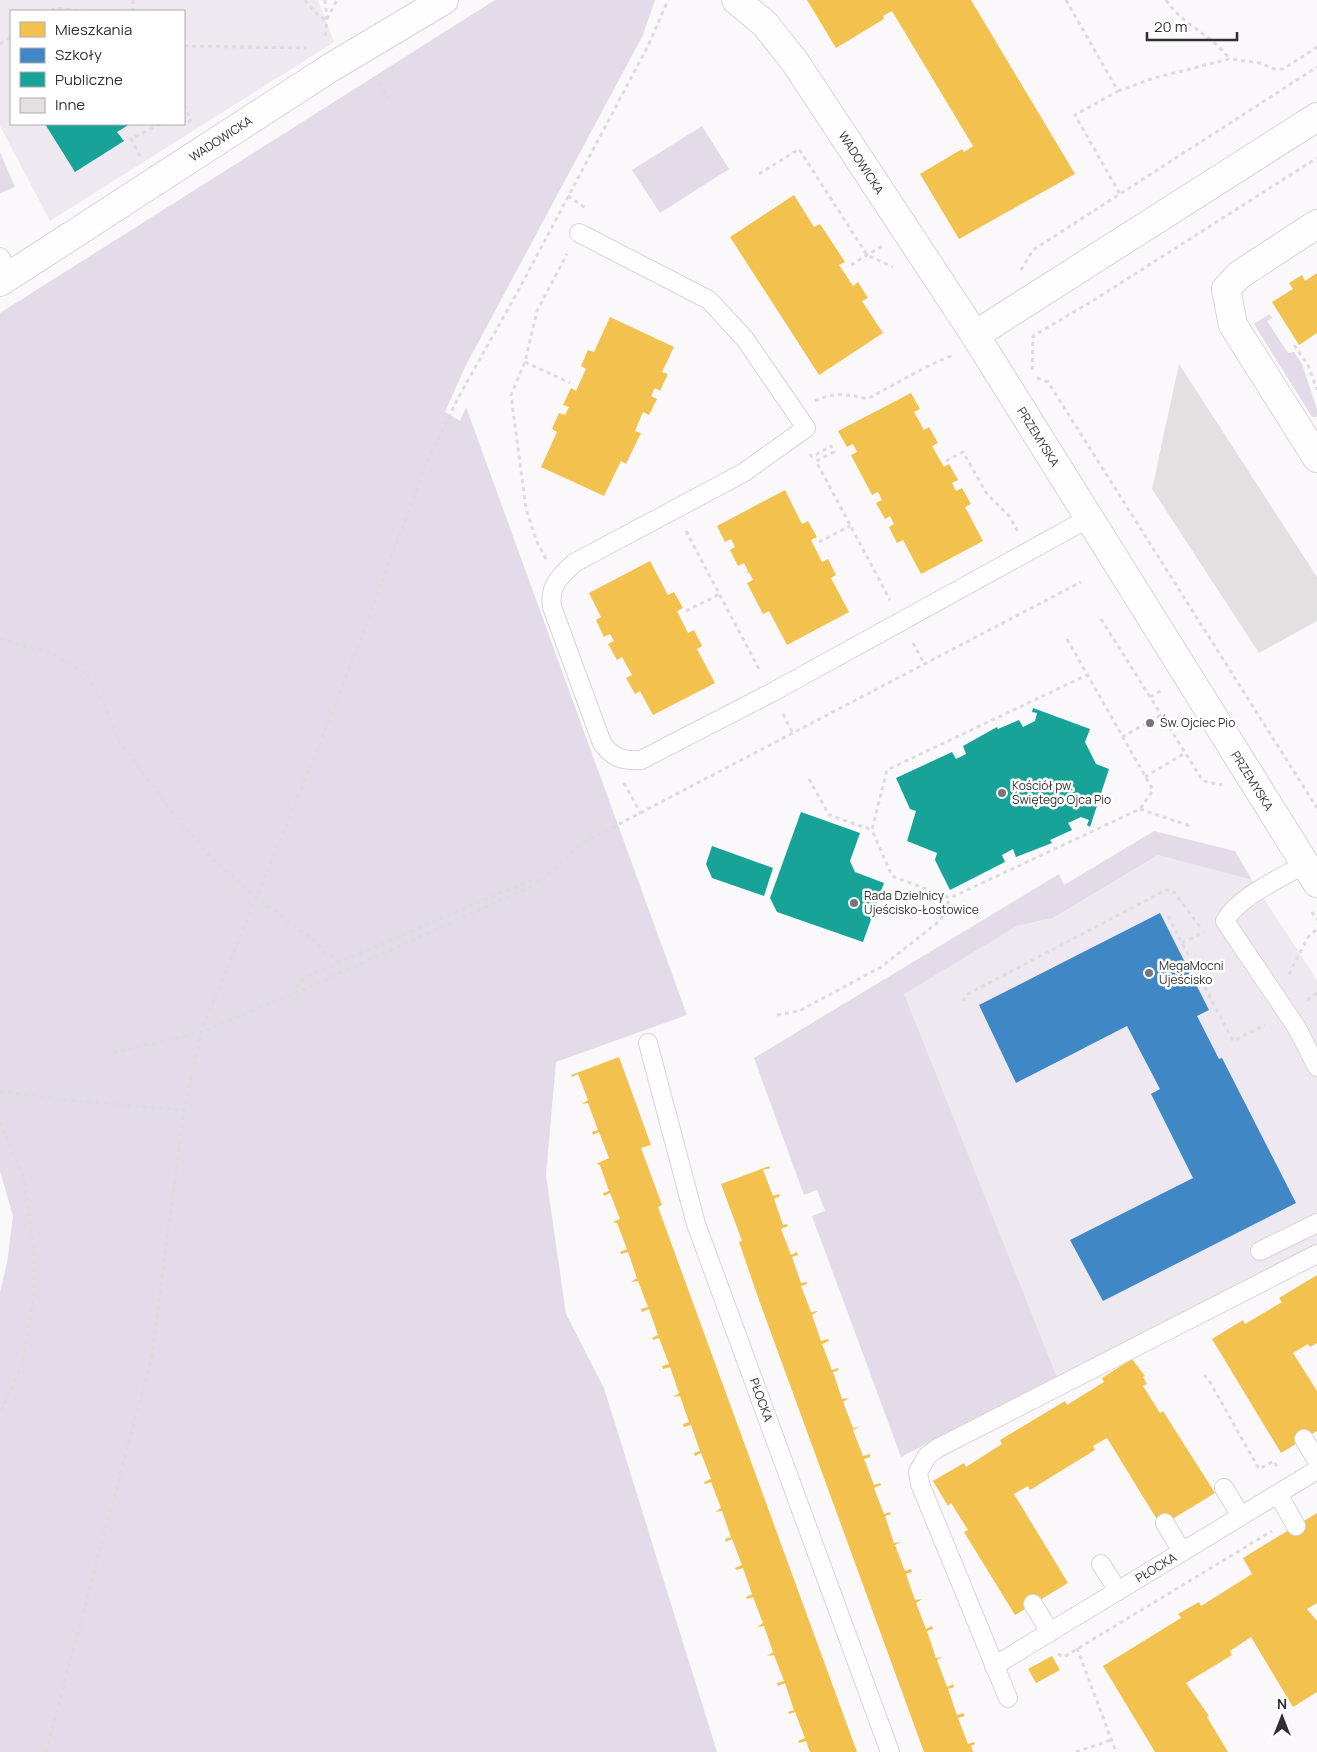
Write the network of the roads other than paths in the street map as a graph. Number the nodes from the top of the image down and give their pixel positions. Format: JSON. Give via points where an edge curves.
{"nodes":[{"id":1,"x":444,"y":0,"type":"edge"},
{"id":2,"x":736,"y":0,"type":"edge"},
{"id":3,"x":1317,"y":117,"type":"edge"},
{"id":4,"x":1317,"y":224,"type":"edge"},
{"id":5,"x":579,"y":233,"type":"road end"},
{"id":6,"x":3,"y":272,"type":"edge"},
{"id":7,"x":966,"y":344,"type":"junction"},
{"id":8,"x":1317,"y":458,"type":"edge"},
{"id":9,"x":1089,"y":518,"type":"junction"},
{"id":10,"x":1311,"y":874,"type":"edge"},
{"id":11,"x":648,"y":1043,"type":"dead end"},
{"id":12,"x":1317,"y":1067,"type":"edge"},
{"id":13,"x":1317,"y":1223,"type":"edge"},
{"id":14,"x":1260,"y":1251,"type":"dead end"},
{"id":15,"x":1317,"y":1254,"type":"edge"},
{"id":16,"x":1304,"y":1439,"type":"dead end"},
{"id":17,"x":1317,"y":1460,"type":"edge"},
{"id":18,"x":1317,"y":1470,"type":"edge"},
{"id":19,"x":1224,"y":1488,"type":"dead end"},
{"id":20,"x":1278,"y":1494,"type":"junction"},
{"id":21,"x":1241,"y":1516,"type":"junction"},
{"id":22,"x":1294,"y":1522,"type":"road end"},
{"id":23,"x":1165,"y":1523,"type":"dead end"},
{"id":24,"x":1182,"y":1552,"type":"junction"},
{"id":25,"x":1101,"y":1564,"type":"dead end"},
{"id":26,"x":1118,"y":1591,"type":"junction"},
{"id":27,"x":1034,"y":1604,"type":"dead end"},
{"id":28,"x":1050,"y":1632,"type":"junction"},
{"id":29,"x":994,"y":1666,"type":"junction"},
{"id":30,"x":1008,"y":1698,"type":"dead end"},
{"id":31,"x":890,"y":1752,"type":"edge"}],
"edges":[{"from":1,"to":6,"type":"street","name":"WADOWICKA"},
{"from":2,"to":7,"type":"street","name":"WADOWICKA","via":[[765,24],[795,62]]},
{"from":3,"to":7,"type":"street"},
{"from":4,"to":8,"type":"street","via":[[1239,275],[1226,289],[1233,325]]},
{"from":5,"to":9,"type":"lane","via":[[709,300],[745,340],[806,428],[743,473],[574,563],[557,579],[550,594],[552,606],[602,743],[617,758],[641,760],[771,693]]},
{"from":7,"to":9,"type":"street","name":"PRZEMYSKA"},
{"from":9,"to":10,"type":"street","name":"PRZEMYSKA"},
{"from":10,"to":12,"type":"lane","via":[[1239,904],[1225,921],[1287,1013]]},
{"from":11,"to":31,"type":"lane","name":"PŁOCKA","via":[[696,1224]]},
{"from":13,"to":14,"type":"lane"},
{"from":15,"to":29,"type":"lane","via":[[927,1456],[918,1472],[920,1484]]},
{"from":16,"to":17,"type":"lane"},
{"from":18,"to":20,"type":"lane","name":"PŁOCKA"},
{"from":19,"to":21,"type":"lane"},
{"from":20,"to":21,"type":"lane","name":"PŁOCKA"},
{"from":20,"to":22,"type":"lane"},
{"from":21,"to":24,"type":"lane","name":"PŁOCKA"},
{"from":23,"to":24,"type":"lane"},
{"from":24,"to":26,"type":"lane","name":"PŁOCKA"},
{"from":25,"to":26,"type":"lane"},
{"from":26,"to":28,"type":"lane","name":"PŁOCKA"},
{"from":27,"to":28,"type":"lane"},
{"from":28,"to":29,"type":"lane","name":"PŁOCKA"},
{"from":29,"to":30,"type":"lane"}]}
